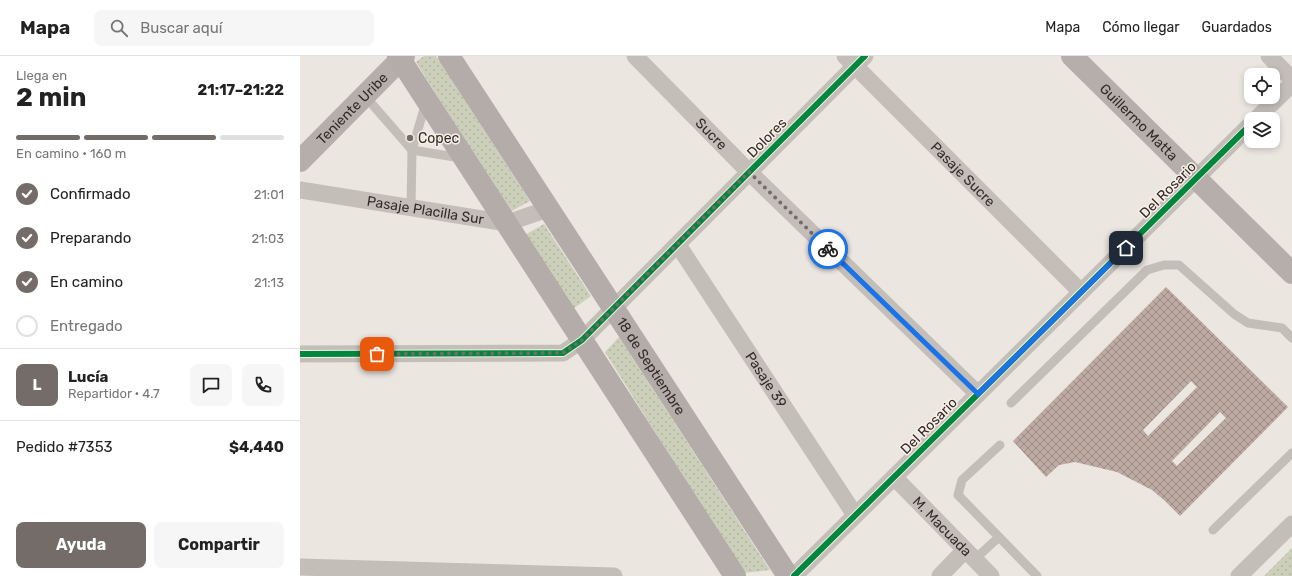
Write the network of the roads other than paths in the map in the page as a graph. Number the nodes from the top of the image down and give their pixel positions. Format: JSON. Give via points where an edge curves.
{"nodes":[{"id":1,"x":449,"y":56,"type":"edge"},
{"id":2,"x":635,"y":56,"type":"edge"},
{"id":3,"x":1072,"y":56,"type":"edge"},
{"id":4,"x":1269,"y":56,"type":"edge"},
{"id":5,"x":401,"y":57,"type":"edge"},
{"id":6,"x":855,"y":59,"type":"edge"},
{"id":7,"x":1292,"y":79,"type":"edge"},
{"id":8,"x":1292,"y":84,"type":"edge"},
{"id":9,"x":364,"y":96,"type":"junction"},
{"id":10,"x":427,"y":100,"type":"junction"},
{"id":11,"x":1263,"y":112,"type":"edge"},
{"id":12,"x":1244,"y":131,"type":"edge"},
{"id":13,"x":412,"y":150,"type":"junction"},
{"id":14,"x":465,"y":158,"type":"junction"},
{"id":15,"x":300,"y":161,"type":"edge"},
{"id":16,"x":749,"y":172,"type":"junction"},
{"id":17,"x":1196,"y":179,"type":"junction"},
{"id":18,"x":300,"y":190,"type":"edge"},
{"id":19,"x":411,"y":207,"type":"junction"},
{"id":20,"x":548,"y":209,"type":"junction"},
{"id":21,"x":507,"y":223,"type":"junction"},
{"id":22,"x":678,"y":245,"type":"junction"},
{"id":23,"x":1292,"y":273,"type":"edge"},
{"id":24,"x":1081,"y":292,"type":"junction"},
{"id":25,"x":613,"y":308,"type":"junction"},
{"id":26,"x":1292,"y":338,"type":"edge"},
{"id":27,"x":582,"y":340,"type":"junction"},
{"id":28,"x":300,"y":354,"type":"edge"},
{"id":29,"x":978,"y":394,"type":"junction"},
{"id":30,"x":1011,"y":403,"type":"dead end"},
{"id":31,"x":1000,"y":445,"type":"dead end"},
{"id":32,"x":1292,"y":453,"type":"edge"},
{"id":33,"x":894,"y":477,"type":"junction"},
{"id":34,"x":855,"y":515,"type":"junction"},
{"id":35,"x":1292,"y":524,"type":"edge"},
{"id":36,"x":1213,"y":530,"type":"dead end"},
{"id":37,"x":999,"y":537,"type":"junction"},
{"id":38,"x":970,"y":554,"type":"junction"},
{"id":39,"x":300,"y":567,"type":"edge"},
{"id":40,"x":614,"y":576,"type":"edge"},
{"id":41,"x":735,"y":576,"type":"edge"},
{"id":42,"x":788,"y":576,"type":"edge"},
{"id":43,"x":794,"y":576,"type":"edge"},
{"id":44,"x":940,"y":576,"type":"edge"},
{"id":45,"x":991,"y":576,"type":"edge"},
{"id":46,"x":1037,"y":576,"type":"edge"},
{"id":47,"x":1239,"y":576,"type":"edge"}],
"edges":[{"from":1,"to":20,"type":"main road","name":"18 de Septiembre"},
{"from":2,"to":16,"type":"street","name":"Sucre"},
{"from":3,"to":17,"type":"street","name":"Guillermo Matta"},
{"from":4,"to":7,"type":"street"},
{"from":5,"to":9,"type":"street","name":"Teniente Uribe"},
{"from":5,"to":10,"type":"main road"},
{"from":6,"to":16,"type":"street","name":"Dolores"},
{"from":6,"to":24,"type":"street","name":"Pasaje Sucre"},
{"from":8,"to":11,"type":"street"},
{"from":9,"to":13,"type":"lane"},
{"from":9,"to":15,"type":"street","name":"Teniente Uribe"},
{"from":10,"to":13,"type":"lane"},
{"from":10,"to":14,"type":"main road"},
{"from":12,"to":17,"type":"street","name":"Del Rosario"},
{"from":13,"to":14,"type":"lane"},
{"from":13,"to":19,"type":"lane"},
{"from":14,"to":21,"type":"main road"},
{"from":16,"to":22,"type":"street","name":"Dolores"},
{"from":16,"to":29,"type":"street","name":"Sucre"},
{"from":17,"to":23,"type":"street","name":"Guillermo Matta"},
{"from":17,"to":24,"type":"street","name":"Del Rosario"},
{"from":18,"to":19,"type":"street","name":"Pasaje Placilla Sur"},
{"from":19,"to":21,"type":"street","name":"Pasaje Placilla Sur"},
{"from":20,"to":21,"type":"street","name":"Pasaje Placilla Sur"},
{"from":20,"to":25,"type":"main road","name":"18 de Septiembre"},
{"from":21,"to":27,"type":"main road"},
{"from":22,"to":25,"type":"street","name":"Dolores"},
{"from":22,"to":34,"type":"street","name":"Pasaje 39"},
{"from":24,"to":29,"type":"street","name":"Del Rosario"},
{"from":25,"to":27,"type":"street","name":"Dolores"},
{"from":25,"to":42,"type":"main road","name":"18 de Septiembre"},
{"from":26,"to":30,"type":"lane","via":[[1282,328],[1248,323],[1234,314],[1179,265],[1164,265],[1147,270]]},
{"from":27,"to":28,"type":"street","name":"Dolores","via":[[563,353]]},
{"from":27,"to":41,"type":"main road"},
{"from":29,"to":33,"type":"street","name":"Del Rosario"},
{"from":31,"to":37,"type":"lane","via":[[962,480],[958,495]]},
{"from":32,"to":36,"type":"lane"},
{"from":33,"to":34,"type":"street","name":"Del Rosario"},
{"from":33,"to":38,"type":"street","name":"M. Macuada"},
{"from":34,"to":43,"type":"street","name":"Del Rosario"},
{"from":35,"to":47,"type":"street"},
{"from":37,"to":38,"type":"lane"},
{"from":37,"to":46,"type":"lane"},
{"from":38,"to":44,"type":"street"},
{"from":38,"to":45,"type":"street","name":"M. Macuada"},
{"from":39,"to":40,"type":"street"}]}
